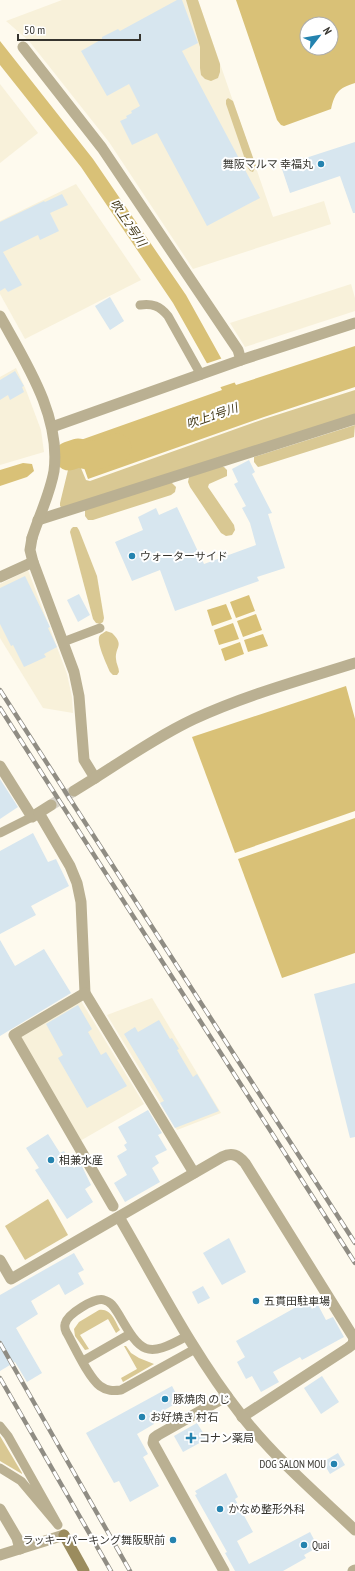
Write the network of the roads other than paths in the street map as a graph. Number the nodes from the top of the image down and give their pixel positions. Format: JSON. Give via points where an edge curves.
{"nodes":[{"id":1,"x":23,"y":47,"type":"dead end"},
{"id":2,"x":140,"y":305,"type":"dead end"},
{"id":3,"x":0,"y":316,"type":"edge"},
{"id":4,"x":355,"y":323,"type":"edge"},
{"id":5,"x":236,"y":362,"type":"junction"},
{"id":6,"x":203,"y":374,"type":"junction"},
{"id":7,"x":355,"y":419,"type":"edge"},
{"id":8,"x":52,"y":427,"type":"junction"},
{"id":9,"x":38,"y":520,"type":"junction"},
{"id":10,"x":32,"y":562,"type":"junction"},
{"id":11,"x":0,"y":577,"type":"edge"},
{"id":12,"x":100,"y":628,"type":"dead end"},
{"id":13,"x":63,"y":642,"type":"junction"},
{"id":14,"x":355,"y":663,"type":"edge"},
{"id":15,"x":0,"y":766,"type":"edge"},
{"id":16,"x":95,"y":778,"type":"junction"},
{"id":17,"x":74,"y":791,"type":"tunnel mouth"},
{"id":18,"x":51,"y":805,"type":"tunnel mouth"},
{"id":19,"x":35,"y":815,"type":"junction"},
{"id":20,"x":0,"y":833,"type":"edge"},
{"id":21,"x":85,"y":993,"type":"junction"},
{"id":22,"x":194,"y":1173,"type":"junction"},
{"id":23,"x":113,"y":1206,"type":"dead end"},
{"id":24,"x":119,"y":1217,"type":"junction"},
{"id":25,"x":0,"y":1260,"type":"edge"},
{"id":26,"x":130,"y":1334,"type":"junction"},
{"id":27,"x":187,"y":1336,"type":"junction"},
{"id":28,"x":195,"y":1348,"type":"junction"},
{"id":29,"x":83,"y":1362,"type":"junction"},
{"id":30,"x":227,"y":1396,"type":"junction"},
{"id":31,"x":242,"y":1417,"type":"junction"},
{"id":32,"x":0,"y":1426,"type":"edge"},
{"id":33,"x":0,"y":1468,"type":"edge"},
{"id":34,"x":0,"y":1509,"type":"edge"},
{"id":35,"x":58,"y":1525,"type":"junction"},
{"id":36,"x":355,"y":1530,"type":"edge"},
{"id":37,"x":64,"y":1535,"type":"junction"},
{"id":38,"x":20,"y":1549,"type":"junction"},
{"id":39,"x":0,"y":1555,"type":"edge"},
{"id":40,"x":84,"y":1571,"type":"edge"},
{"id":41,"x":224,"y":1571,"type":"edge"}],
"edges":[{"from":1,"to":5,"type":"street","via":[[102,148],[238,350]]},
{"from":2,"to":6,"type":"lane","via":[[152,305],[164,311]]},
{"from":3,"to":8,"type":"street","via":[[30,373]]},
{"from":4,"to":5,"type":"street"},
{"from":5,"to":6,"type":"street"},
{"from":6,"to":8,"type":"street"},
{"from":7,"to":9,"type":"street"},
{"from":8,"to":9,"type":"street","via":[[55,444],[53,472]]},
{"from":9,"to":10,"type":"street","via":[[30,550]]},
{"from":10,"to":11,"type":"street"},
{"from":10,"to":13,"type":"street"},
{"from":12,"to":13,"type":"lane"},
{"from":13,"to":16,"type":"street","via":[[77,684],[84,760]]},
{"from":14,"to":16,"type":"street","via":[[233,703],[193,720]]},
{"from":15,"to":19,"type":"street"},
{"from":16,"to":17,"type":"street"},
{"from":18,"to":19,"type":"street"},
{"from":19,"to":20,"type":"lane"},
{"from":19,"to":21,"type":"street","via":[[70,866],[77,883],[81,902]]},
{"from":21,"to":22,"type":"street"},
{"from":21,"to":23,"type":"street","via":[[14,1035]]},
{"from":22,"to":24,"type":"street"},
{"from":22,"to":31,"type":"street","via":[[227,1154],[241,1158],[354,1338],[353,1344],[348,1348]]},
{"from":24,"to":25,"type":"street","via":[[11,1279]]},
{"from":24,"to":27,"type":"street"},
{"from":26,"to":27,"type":"lane","via":[[139,1345],[156,1350],[164,1349]]},
{"from":26,"to":29,"type":"lane"},
{"from":26,"to":29,"type":"lane","via":[[110,1302],[94,1300],[73,1313],[65,1323],[65,1330]]},
{"from":27,"to":28,"type":"street"},
{"from":28,"to":29,"type":"lane","via":[[121,1390],[114,1391],[100,1386]]},
{"from":28,"to":30,"type":"street"},
{"from":30,"to":31,"type":"street"},
{"from":30,"to":41,"type":"street","via":[[158,1435],[152,1443]]},
{"from":31,"to":36,"type":"street","via":[[275,1454]]},
{"from":32,"to":35,"type":"lane"},
{"from":33,"to":35,"type":"lane","via":[[21,1482]]},
{"from":34,"to":38,"type":"street","via":[[17,1538]]},
{"from":35,"to":37,"type":"lane"},
{"from":37,"to":38,"type":"street"},
{"from":37,"to":40,"type":"main road"},
{"from":38,"to":39,"type":"street"}]}
